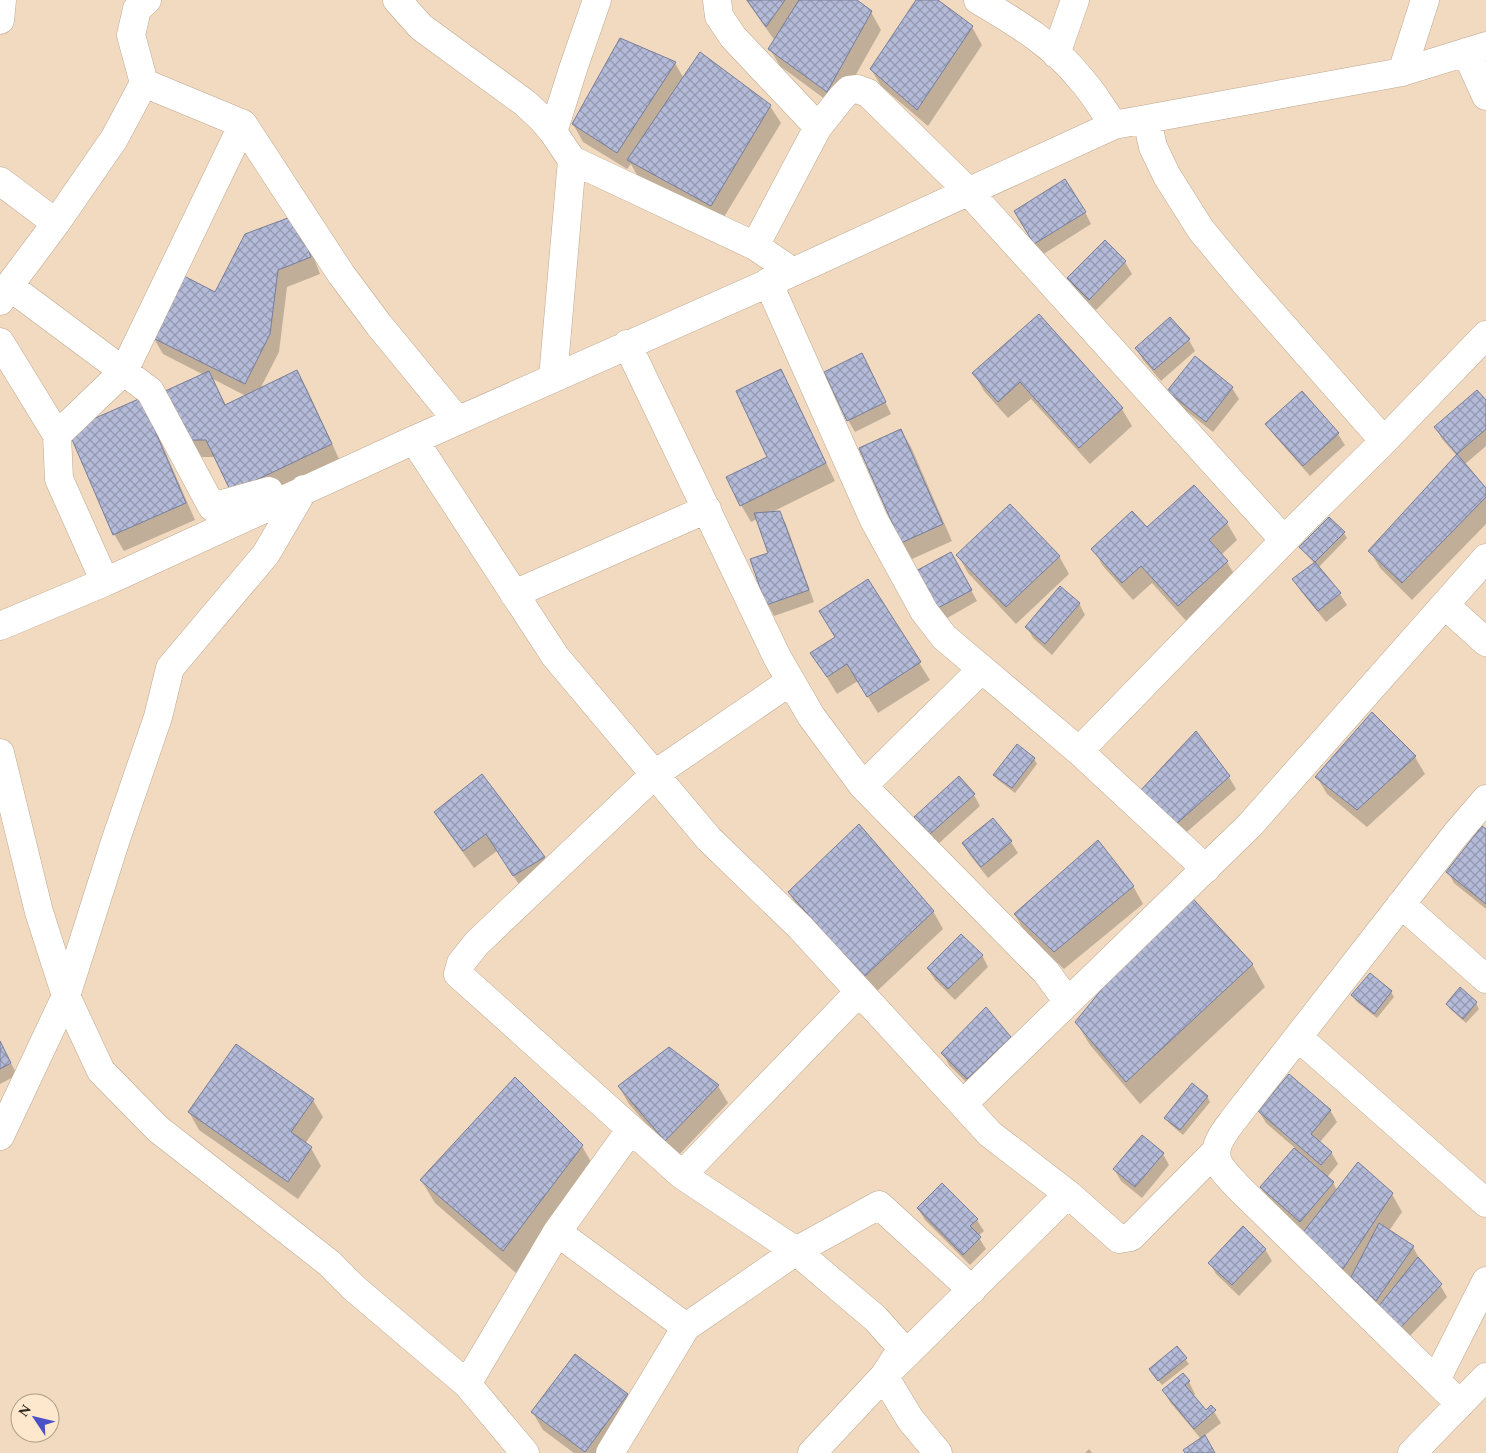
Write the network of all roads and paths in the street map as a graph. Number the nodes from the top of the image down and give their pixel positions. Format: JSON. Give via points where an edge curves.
{"nodes":[{"id":1,"x":2,"y":0,"type":"edge"},
{"id":2,"x":147,"y":0,"type":"edge"},
{"id":3,"x":397,"y":0,"type":"edge"},
{"id":4,"x":597,"y":0,"type":"edge"},
{"id":5,"x":717,"y":0,"type":"edge"},
{"id":6,"x":978,"y":0,"type":"edge"},
{"id":7,"x":1075,"y":0,"type":"edge"},
{"id":8,"x":1425,"y":0,"type":"edge"},
{"id":9,"x":0,"y":20,"type":"edge"},
{"id":10,"x":1476,"y":49,"type":"edge"},
{"id":11,"x":1056,"y":54,"type":"junction"},
{"id":12,"x":1402,"y":72,"type":"junction"},
{"id":13,"x":144,"y":83,"type":"junction"},
{"id":14,"x":1486,"y":96,"type":"edge"},
{"id":15,"x":1147,"y":120,"type":"junction"},
{"id":16,"x":243,"y":124,"type":"junction"},
{"id":17,"x":1114,"y":126,"type":"junction"},
{"id":18,"x":818,"y":127,"type":"junction"},
{"id":19,"x":553,"y":132,"type":"junction"},
{"id":20,"x":572,"y":160,"type":"junction"},
{"id":21,"x":0,"y":181,"type":"edge"},
{"id":22,"x":968,"y":191,"type":"junction"},
{"id":23,"x":56,"y":223,"type":"junction"},
{"id":24,"x":755,"y":246,"type":"junction"},
{"id":25,"x":793,"y":272,"type":"junction"},
{"id":26,"x":768,"y":282,"type":"junction"},
{"id":27,"x":4,"y":293,"type":"edge"},
{"id":28,"x":1486,"y":335,"type":"edge"},
{"id":29,"x":0,"y":342,"type":"edge"},
{"id":30,"x":628,"y":344,"type":"junction"},
{"id":31,"x":124,"y":371,"type":"junction"},
{"id":32,"x":553,"y":378,"type":"junction"},
{"id":33,"x":457,"y":420,"type":"junction"},
{"id":34,"x":57,"y":435,"type":"junction"},
{"id":35,"x":414,"y":440,"type":"junction"},
{"id":36,"x":1384,"y":441,"type":"junction"},
{"id":37,"x":359,"y":465,"type":"junction"},
{"id":38,"x":304,"y":490,"type":"junction"},
{"id":39,"x":707,"y":510,"type":"junction"},
{"id":40,"x":1284,"y":540,"type":"junction"},
{"id":41,"x":1486,"y":558,"type":"edge"},
{"id":42,"x":105,"y":582,"type":"junction"},
{"id":43,"x":514,"y":594,"type":"junction"},
{"id":44,"x":1445,"y":605,"type":"junction"},
{"id":45,"x":0,"y":626,"type":"edge"},
{"id":46,"x":1486,"y":642,"type":"edge"},
{"id":47,"x":982,"y":669,"type":"junction"},
{"id":48,"x":791,"y":681,"type":"junction"},
{"id":49,"x":1079,"y":751,"type":"junction"},
{"id":50,"x":0,"y":753,"type":"edge"},
{"id":51,"x":654,"y":774,"type":"junction"},
{"id":52,"x":864,"y":786,"type":"junction"},
{"id":53,"x":1486,"y":800,"type":"edge"},
{"id":54,"x":1206,"y":869,"type":"junction"},
{"id":55,"x":1401,"y":904,"type":"junction"},
{"id":56,"x":1486,"y":979,"type":"edge"},
{"id":57,"x":859,"y":992,"type":"junction"},
{"id":58,"x":66,"y":996,"type":"junction"},
{"id":59,"x":1068,"y":1002,"type":"junction"},
{"id":60,"x":1298,"y":1037,"type":"junction"},
{"id":61,"x":963,"y":1104,"type":"junction"},
{"id":62,"x":631,"y":1129,"type":"junction"},
{"id":63,"x":0,"y":1136,"type":"edge"},
{"id":64,"x":1215,"y":1152,"type":"junction"},
{"id":65,"x":682,"y":1175,"type":"junction"},
{"id":66,"x":1068,"y":1194,"type":"junction"},
{"id":67,"x":1486,"y":1203,"type":"edge"},
{"id":68,"x":557,"y":1232,"type":"junction"},
{"id":69,"x":796,"y":1251,"type":"junction"},
{"id":70,"x":1486,"y":1282,"type":"edge"},
{"id":71,"x":972,"y":1290,"type":"junction"},
{"id":72,"x":686,"y":1327,"type":"junction"},
{"id":73,"x":884,"y":1376,"type":"junction"},
{"id":74,"x":1486,"y":1377,"type":"edge"},
{"id":75,"x":1436,"y":1380,"type":"junction"},
{"id":76,"x":467,"y":1384,"type":"junction"},
{"id":77,"x":1460,"y":1404,"type":"junction"},
{"id":78,"x":525,"y":1453,"type":"edge"},
{"id":79,"x":610,"y":1453,"type":"edge"},
{"id":80,"x":812,"y":1453,"type":"edge"},
{"id":81,"x":938,"y":1453,"type":"edge"},
{"id":82,"x":1412,"y":1453,"type":"edge"}],
"edges":[{"from":1,"to":9,"type":"street"},
{"from":2,"to":13,"type":"street","via":[[137,8],[131,35]]},
{"from":3,"to":19,"type":"street","via":[[421,27],[525,103]]},
{"from":4,"to":19,"type":"street"},
{"from":5,"to":18,"type":"street","via":[[719,16],[733,37]]},
{"from":6,"to":11,"type":"street","via":[[1029,31]]},
{"from":7,"to":11,"type":"street"},
{"from":8,"to":12,"type":"street"},
{"from":10,"to":12,"type":"street"},
{"from":10,"to":14,"type":"street"},
{"from":11,"to":17,"type":"street","via":[[1080,77]]},
{"from":12,"to":15,"type":"street"},
{"from":13,"to":16,"type":"street"},
{"from":13,"to":23,"type":"street","via":[[114,139]]},
{"from":15,"to":17,"type":"street"},
{"from":15,"to":36,"type":"street","via":[[1153,147],[1167,176],[1201,230]]},
{"from":16,"to":31,"type":"street"},
{"from":16,"to":33,"type":"street","via":[[342,274]]},
{"from":17,"to":22,"type":"street"},
{"from":18,"to":22,"type":"street","via":[[849,90],[868,92]]},
{"from":18,"to":24,"type":"street"},
{"from":19,"to":20,"type":"street"},
{"from":20,"to":24,"type":"street"},
{"from":20,"to":32,"type":"street"},
{"from":21,"to":23,"type":"street"},
{"from":22,"to":25,"type":"street"},
{"from":22,"to":40,"type":"street"},
{"from":23,"to":27,"type":"street"},
{"from":24,"to":25,"type":"street"},
{"from":25,"to":26,"type":"street"},
{"from":26,"to":30,"type":"street"},
{"from":26,"to":47,"type":"street","via":[[874,520],[924,611],[944,637]]},
{"from":27,"to":31,"type":"street"},
{"from":28,"to":36,"type":"street"},
{"from":29,"to":34,"type":"street"},
{"from":30,"to":32,"type":"street"},
{"from":30,"to":39,"type":"street"},
{"from":31,"to":34,"type":"street"},
{"from":31,"to":37,"type":"street","via":[[150,391],[212,507]]},
{"from":32,"to":33,"type":"street"},
{"from":33,"to":35,"type":"street"},
{"from":34,"to":42,"type":"street","via":[[59,479]]},
{"from":35,"to":37,"type":"street"},
{"from":35,"to":43,"type":"street"},
{"from":36,"to":40,"type":"street"},
{"from":37,"to":38,"type":"street"},
{"from":38,"to":42,"type":"street"},
{"from":38,"to":58,"type":"street","via":[[266,554],[170,668],[158,717]]},
{"from":39,"to":43,"type":"street"},
{"from":39,"to":48,"type":"street"},
{"from":40,"to":49,"type":"street"},
{"from":41,"to":44,"type":"street"},
{"from":42,"to":45,"type":"street"},
{"from":43,"to":51,"type":"street","via":[[555,656]]},
{"from":44,"to":46,"type":"street"},
{"from":44,"to":54,"type":"street","via":[[1250,825]]},
{"from":47,"to":49,"type":"street"},
{"from":47,"to":52,"type":"street"},
{"from":48,"to":51,"type":"street"},
{"from":48,"to":52,"type":"street","via":[[811,716]]},
{"from":49,"to":54,"type":"street"},
{"from":50,"to":58,"type":"street","via":[[39,912]]},
{"from":51,"to":57,"type":"street","via":[[709,839],[800,928]]},
{"from":51,"to":62,"type":"street","via":[[477,942],[461,963],[458,974]]},
{"from":52,"to":59,"type":"street","via":[[1046,972]]},
{"from":53,"to":55,"type":"street"},
{"from":54,"to":59,"type":"street"},
{"from":55,"to":56,"type":"street"},
{"from":55,"to":60,"type":"street"},
{"from":57,"to":61,"type":"street"},
{"from":57,"to":65,"type":"street"},
{"from":58,"to":63,"type":"street"},
{"from":58,"to":76,"type":"street","via":[[101,1071],[158,1129],[329,1263]]},
{"from":59,"to":61,"type":"street"},
{"from":60,"to":64,"type":"street","via":[[1234,1118]]},
{"from":60,"to":67,"type":"street"},
{"from":61,"to":66,"type":"street","via":[[990,1134]]},
{"from":62,"to":65,"type":"street"},
{"from":62,"to":68,"type":"street"},
{"from":64,"to":66,"type":"street","via":[[1132,1237],[1119,1239]]},
{"from":64,"to":75,"type":"street","via":[[1219,1164],[1237,1186]]},
{"from":65,"to":69,"type":"street"},
{"from":66,"to":71,"type":"street"},
{"from":68,"to":72,"type":"street"},
{"from":68,"to":76,"type":"street"},
{"from":69,"to":71,"type":"street","via":[[878,1205]]},
{"from":69,"to":72,"type":"street"},
{"from":69,"to":73,"type":"street","via":[[875,1318],[902,1348]]},
{"from":70,"to":75,"type":"street"},
{"from":71,"to":73,"type":"street"},
{"from":72,"to":79,"type":"street"},
{"from":73,"to":80,"type":"street"},
{"from":73,"to":81,"type":"street","via":[[910,1419]]},
{"from":74,"to":77,"type":"street"},
{"from":75,"to":77,"type":"street"},
{"from":76,"to":78,"type":"street"},
{"from":77,"to":82,"type":"street"}]}
